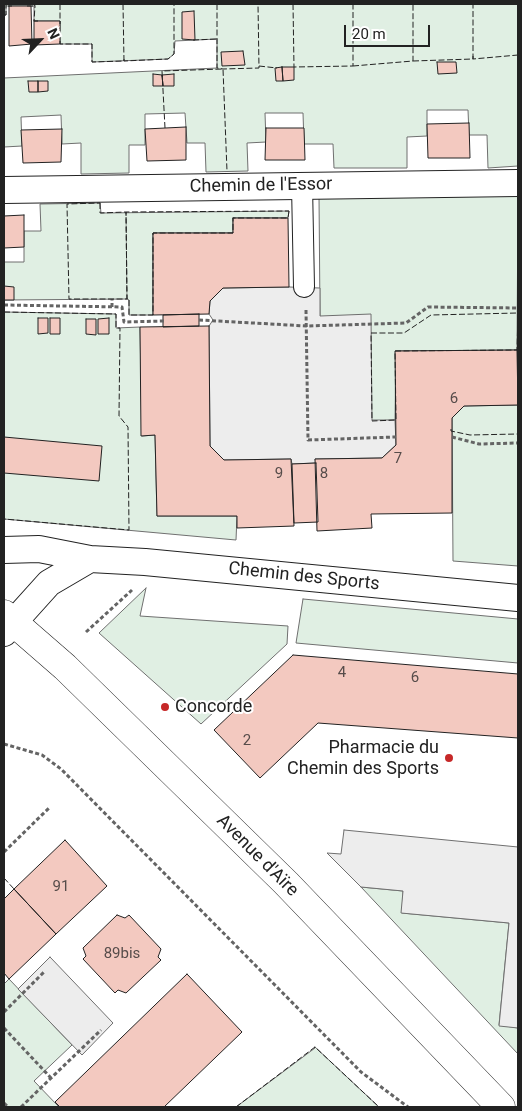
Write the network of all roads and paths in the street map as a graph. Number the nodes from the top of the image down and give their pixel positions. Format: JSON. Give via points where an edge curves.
{"nodes":[{"id":1,"x":518,"y":183,"type":"edge"},
{"id":2,"x":302,"y":185,"type":"junction"},
{"id":3,"x":4,"y":190,"type":"edge"},
{"id":4,"x":304,"y":287,"type":"joint"},
{"id":5,"x":112,"y":299,"type":"dead end"},
{"id":6,"x":4,"y":305,"type":"edge"},
{"id":7,"x":112,"y":307,"type":"junction"},
{"id":8,"x":518,"y":308,"type":"edge"},
{"id":9,"x":199,"y":320,"type":"dead end"},
{"id":10,"x":164,"y":321,"type":"dead end"},
{"id":11,"x":306,"y":326,"type":"junction"},
{"id":12,"x":452,"y":437,"type":"dead end"},
{"id":13,"x":396,"y":438,"type":"dead end"},
{"id":14,"x":518,"y":443,"type":"edge"},
{"id":15,"x":4,"y":550,"type":"edge"},
{"id":16,"x":90,"y":559,"type":"junction"},
{"id":17,"x":136,"y":586,"type":"dead end"},
{"id":18,"x":518,"y":598,"type":"edge"},
{"id":19,"x":7,"y":623,"type":"edge"},
{"id":20,"x":86,"y":632,"type":"dead end"},
{"id":21,"x":4,"y":744,"type":"edge"},
{"id":22,"x":49,"y":808,"type":"dead end"},
{"id":23,"x":4,"y":852,"type":"edge"},
{"id":24,"x":45,"y":971,"type":"dead end"},
{"id":25,"x":4,"y":1012,"type":"edge"},
{"id":26,"x":4,"y":1028,"type":"edge"},
{"id":27,"x":101,"y":1030,"type":"dead end"},
{"id":28,"x":51,"y":1078,"type":"junction"},
{"id":29,"x":4,"y":1103,"type":"edge"},
{"id":30,"x":8,"y":1107,"type":"edge"},
{"id":31,"x":21,"y":1107,"type":"edge"},
{"id":32,"x":408,"y":1107,"type":"edge"},
{"id":33,"x":501,"y":1107,"type":"edge"}],
"edges":[{"from":1,"to":2,"type":"street","name":"Chemin de l'Essor"},
{"from":2,"to":3,"type":"street","name":"Chemin de l'Essor"},
{"from":2,"to":4,"type":"street"},
{"from":4,"to":11,"type":"path"},
{"from":5,"to":7,"type":"path"},
{"from":6,"to":7,"type":"path"},
{"from":7,"to":10,"type":"path","via":[[122,307],[124,322]]},
{"from":8,"to":11,"type":"path","via":[[428,307],[406,323]]},
{"from":9,"to":11,"type":"path"},
{"from":11,"to":13,"type":"path","via":[[308,440]]},
{"from":12,"to":14,"type":"path","via":[[479,444]]},
{"from":15,"to":16,"type":"street","name":"Chemin des Sports","via":[[39,549]]},
{"from":16,"to":18,"type":"street","name":"Chemin des Sports"},
{"from":16,"to":19,"type":"street","via":[[49,583]]},
{"from":17,"to":20,"type":"path"},
{"from":19,"to":33,"type":"main road","name":"Avenue d'Aïre","via":[[78,679],[286,883]]},
{"from":21,"to":32,"type":"path","via":[[42,755],[60,769],[361,1072]]},
{"from":22,"to":23,"type":"path"},
{"from":24,"to":25,"type":"path"},
{"from":26,"to":28,"type":"path"},
{"from":27,"to":28,"type":"path"},
{"from":28,"to":31,"type":"path"},
{"from":29,"to":30,"type":"path"}]}
